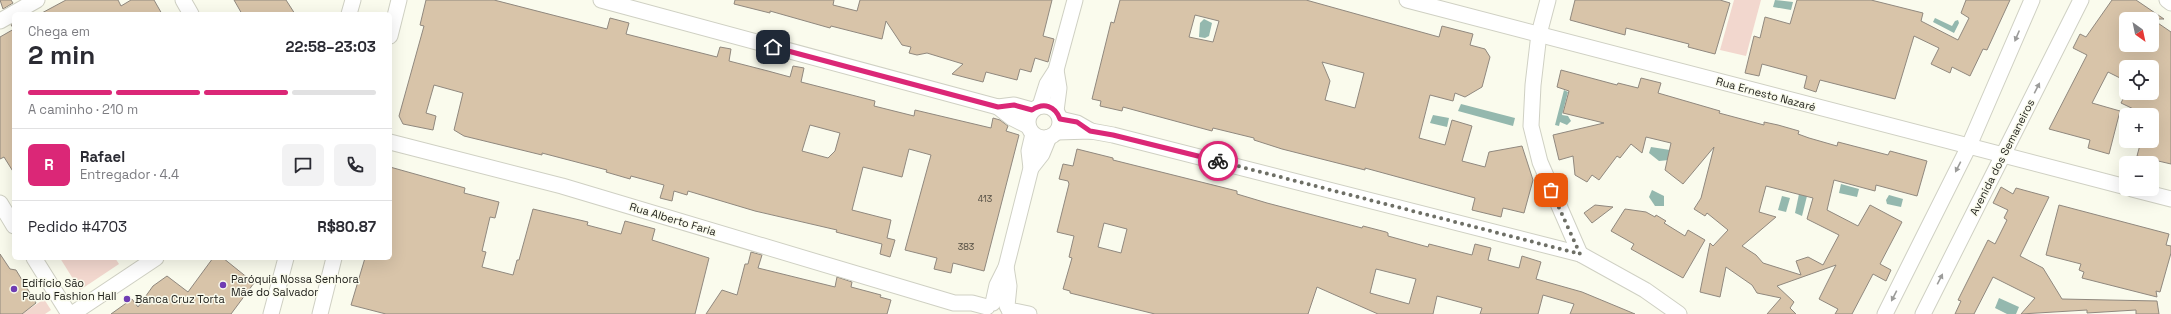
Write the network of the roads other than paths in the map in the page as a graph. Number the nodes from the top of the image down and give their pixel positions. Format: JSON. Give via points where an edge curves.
{"nodes":[{"id":1,"x":37,"y":0,"type":"edge"},
{"id":2,"x":183,"y":0,"type":"edge"},
{"id":3,"x":353,"y":0,"type":"edge"},
{"id":4,"x":399,"y":0,"type":"edge"},
{"id":5,"x":601,"y":0,"type":"edge"},
{"id":6,"x":1075,"y":0,"type":"edge"},
{"id":7,"x":1407,"y":0,"type":"edge"},
{"id":8,"x":1548,"y":0,"type":"edge"},
{"id":9,"x":2032,"y":0,"type":"edge"},
{"id":10,"x":2081,"y":0,"type":"edge"},
{"id":11,"x":2167,"y":0,"type":"edge"},
{"id":12,"x":2171,"y":2,"type":"edge"},
{"id":13,"x":16,"y":12,"type":"edge"},
{"id":14,"x":190,"y":12,"type":"edge"},
{"id":15,"x":350,"y":12,"type":"edge"},
{"id":16,"x":12,"y":14,"type":"edge"},
{"id":17,"x":0,"y":21,"type":"edge"},
{"id":18,"x":392,"y":28,"type":"edge"},
{"id":19,"x":1539,"y":34,"type":"junction"},
{"id":20,"x":1056,"y":70,"type":"junction"},
{"id":21,"x":998,"y":107,"type":"junction"},
{"id":22,"x":1036,"y":108,"type":"junction"},
{"id":23,"x":1055,"y":125,"type":"junction"},
{"id":24,"x":1031,"y":130,"type":"junction"},
{"id":25,"x":392,"y":143,"type":"edge"},
{"id":26,"x":1968,"y":148,"type":"junction"},
{"id":27,"x":2003,"y":155,"type":"junction"},
{"id":28,"x":1031,"y":168,"type":"junction"},
{"id":29,"x":2119,"y":185,"type":"edge"},
{"id":30,"x":2159,"y":196,"type":"edge"},
{"id":31,"x":2171,"y":199,"type":"edge"},
{"id":32,"x":0,"y":203,"type":"edge"},
{"id":33,"x":12,"y":223,"type":"edge"},
{"id":34,"x":1580,"y":254,"type":"junction"},
{"id":35,"x":35,"y":260,"type":"edge"},
{"id":36,"x":153,"y":260,"type":"edge"},
{"id":37,"x":285,"y":260,"type":"edge"},
{"id":38,"x":334,"y":260,"type":"edge"},
{"id":39,"x":954,"y":303,"type":"junction"},
{"id":40,"x":998,"y":309,"type":"edge"},
{"id":41,"x":69,"y":314,"type":"edge"},
{"id":42,"x":72,"y":314,"type":"edge"},
{"id":43,"x":271,"y":314,"type":"edge"},
{"id":44,"x":320,"y":314,"type":"edge"},
{"id":45,"x":969,"y":314,"type":"edge"},
{"id":46,"x":1029,"y":314,"type":"edge"},
{"id":47,"x":1678,"y":314,"type":"edge"},
{"id":48,"x":1885,"y":314,"type":"edge"},
{"id":49,"x":1923,"y":314,"type":"edge"}],
"edges":[{"from":1,"to":13,"type":"street"},
{"from":2,"to":14,"type":"street"},
{"from":3,"to":15,"type":"street"},
{"from":4,"to":18,"type":"street"},
{"from":5,"to":21,"type":"street"},
{"from":6,"to":20,"type":"street"},
{"from":7,"to":19,"type":"street","name":"Rua Ernesto Nazaré"},
{"from":8,"to":19,"type":"street"},
{"from":9,"to":26,"type":"street","one_way":true},
{"from":27,"to":10,"type":"street","name":"Avenida dos Semaneiros","one_way":true},
{"from":11,"to":12,"type":"street"},
{"from":16,"to":17,"type":"street"},
{"from":19,"to":26,"type":"street","name":"Rua Ernesto Nazaré"},
{"from":19,"to":34,"type":"street","via":[[1531,126],[1540,162]]},
{"from":20,"to":22,"type":"street"},
{"from":20,"to":23,"type":"street","via":[[1059,88]]},
{"from":21,"to":22,"type":"street","via":[[1014,105]]},
{"from":21,"to":24,"type":"street"},
{"from":22,"to":23,"type":"street","via":[[1047,106]]},
{"from":22,"to":24,"type":"street","via":[[1028,116]]},
{"from":23,"to":24,"type":"street","via":[[1043,138]]},
{"from":23,"to":28,"type":"street","via":[[1042,154]]},
{"from":23,"to":34,"type":"street","via":[[1077,122],[1090,131]]},
{"from":24,"to":28,"type":"street"},
{"from":25,"to":39,"type":"street","name":"Rua Alberto Faria","via":[[562,186]]},
{"from":26,"to":27,"type":"street","name":"Rua Ernesto Nazaré"},
{"from":26,"to":48,"type":"street","one_way":true},
{"from":27,"to":29,"type":"street","name":"Rua Ernesto Nazaré"},
{"from":49,"to":27,"type":"street","name":"Avenida dos Semaneiros","one_way":true},
{"from":28,"to":40,"type":"street","via":[[1006,267],[1009,286]]},
{"from":30,"to":31,"type":"street"},
{"from":32,"to":33,"type":"street"},
{"from":34,"to":47,"type":"street","via":[[1645,290]]},
{"from":35,"to":41,"type":"street"},
{"from":36,"to":42,"type":"street"},
{"from":37,"to":43,"type":"street"},
{"from":38,"to":44,"type":"street"},
{"from":39,"to":40,"type":"street","name":"Rua Alberto Faria","via":[[972,303]]},
{"from":39,"to":45,"type":"street","name":"Rua Alberto Faria"},
{"from":40,"to":46,"type":"street","name":"Rua Alberto Faria"}]}
